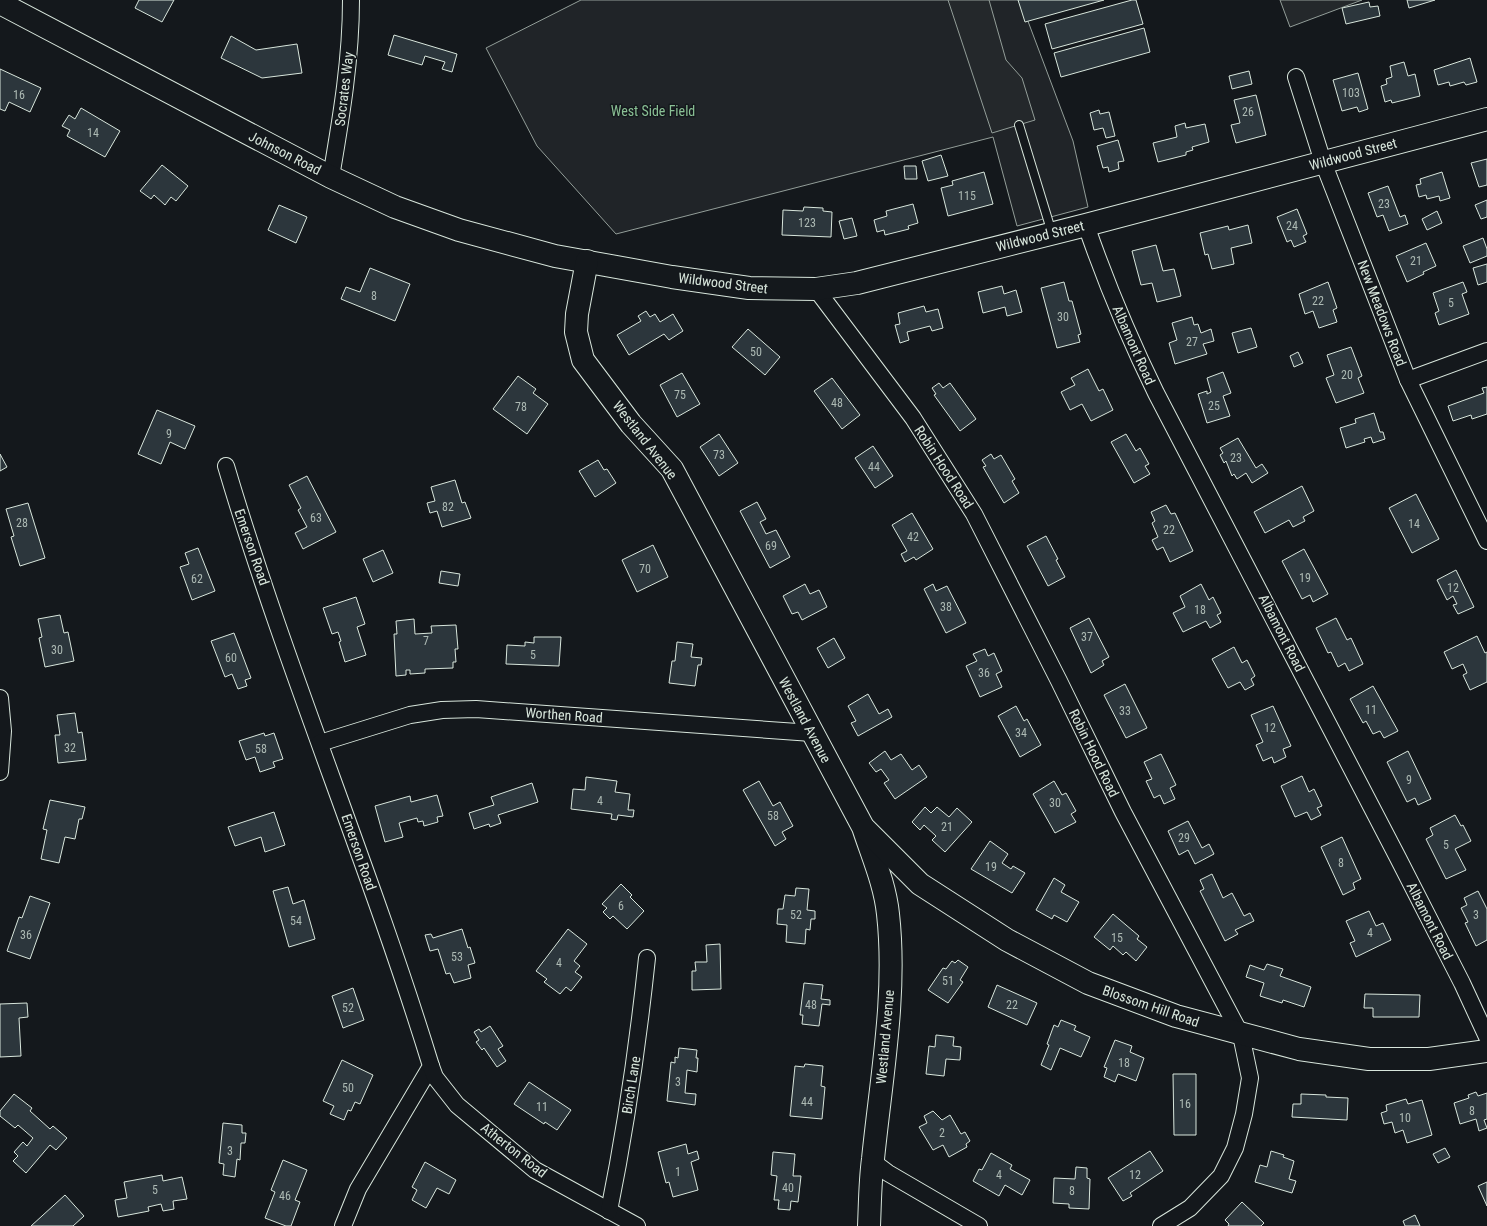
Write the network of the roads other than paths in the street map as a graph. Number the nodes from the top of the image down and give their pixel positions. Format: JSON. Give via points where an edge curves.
{"nodes":[{"id":1,"x":350,"y":0,"type":"edge"},
{"id":2,"x":0,"y":3,"type":"edge"},
{"id":3,"x":1296,"y":77,"type":"dead end"},
{"id":4,"x":1487,"y":120,"type":"edge"},
{"id":5,"x":1019,"y":125,"type":"dead end"},
{"id":6,"x":1323,"y":162,"type":"junction"},
{"id":7,"x":331,"y":177,"type":"junction"},
{"id":8,"x":1086,"y":225,"type":"junction"},
{"id":9,"x":1052,"y":234,"type":"junction"},
{"id":10,"x":587,"y":261,"type":"junction"},
{"id":11,"x":816,"y":289,"type":"junction"},
{"id":12,"x":1487,"y":351,"type":"edge"},
{"id":13,"x":1408,"y":380,"type":"junction"},
{"id":14,"x":226,"y":466,"type":"dead end"},
{"id":15,"x":1487,"y":541,"type":"edge"},
{"id":16,"x":0,"y":698,"type":"edge"},
{"id":17,"x":812,"y":733,"type":"junction"},
{"id":18,"x":320,"y":743,"type":"junction"},
{"id":19,"x":0,"y":772,"type":"edge"},
{"id":20,"x":863,"y":826,"type":"junction"},
{"id":21,"x":647,"y":958,"type":"dead end"},
{"id":22,"x":1241,"y":1035,"type":"junction"},
{"id":23,"x":1487,"y":1037,"type":"edge"},
{"id":24,"x":1487,"y":1051,"type":"edge"},
{"id":25,"x":431,"y":1066,"type":"junction"},
{"id":26,"x":872,"y":1161,"type":"junction"},
{"id":27,"x":609,"y":1211,"type":"junction"},
{"id":28,"x":343,"y":1226,"type":"edge"},
{"id":29,"x":637,"y":1226,"type":"edge"},
{"id":30,"x":869,"y":1226,"type":"edge"},
{"id":31,"x":979,"y":1226,"type":"edge"},
{"id":32,"x":1161,"y":1226,"type":"edge"}],
"edges":[{"from":1,"to":7,"type":"street","name":"Socrates Way","via":[[351,34]]},
{"from":2,"to":7,"type":"street","name":"Johnson Road"},
{"from":3,"to":6,"type":"street","name":"New Meadows Road"},
{"from":4,"to":6,"type":"street","name":"Wildwood Street"},
{"from":5,"to":9,"type":"lane"},
{"from":6,"to":8,"type":"street","name":"Wildwood Street"},
{"from":6,"to":13,"type":"street","name":"New Meadows Road"},
{"from":7,"to":10,"type":"street","name":"Johnson Road","via":[[395,206],[459,230],[555,256]]},
{"from":8,"to":9,"type":"street","name":"Wildwood Street"},
{"from":8,"to":23,"type":"street","name":"Albamont Road","via":[[1128,337],[1462,983]]},
{"from":9,"to":11,"type":"street","name":"Wildwood Street","via":[[857,283]]},
{"from":10,"to":11,"type":"street","name":"Wildwood Street","via":[[749,288]]},
{"from":10,"to":17,"type":"street","name":"Westland Avenue","via":[[576,332],[584,360],[631,424],[672,469]]},
{"from":11,"to":22,"type":"street","name":"Robin Hood Road","via":[[913,418],[974,514],[1060,681],[1123,812]]},
{"from":12,"to":13,"type":"street"},
{"from":13,"to":15,"type":"street","name":"New Meadows Road"},
{"from":14,"to":18,"type":"street","name":"Emerson Road"},
{"from":16,"to":19,"type":"street","via":[[3,731]]},
{"from":17,"to":18,"type":"street","name":"Worthen Road","via":[[476,709],[442,710],[410,715]]},
{"from":17,"to":20,"type":"street","name":"Westland Avenue"},
{"from":18,"to":25,"type":"street","name":"Emerson Road","via":[[410,998]]},
{"from":20,"to":22,"type":"street","name":"Blossom Hill Road","via":[[920,884],[1007,940],[1088,983],[1176,1016]]},
{"from":20,"to":26,"type":"street","name":"Westland Avenue","via":[[881,880],[888,913],[890,964],[886,1044]]},
{"from":21,"to":27,"type":"street","name":"Birch Lane","via":[[623,1142]]},
{"from":22,"to":24,"type":"street","name":"Blossom Hill Road","via":[[1299,1049],[1369,1059],[1429,1059]]},
{"from":22,"to":32,"type":"street","name":"Robin Hood Road","via":[[1250,1078],[1235,1148],[1221,1176],[1190,1208]]},
{"from":25,"to":27,"type":"street","name":"Atherton Road","via":[[434,1077],[457,1105],[535,1170]]},
{"from":25,"to":28,"type":"street","via":[[358,1189]]},
{"from":26,"to":30,"type":"street","name":"Westland Avenue"},
{"from":26,"to":31,"type":"street"},
{"from":27,"to":29,"type":"street","name":"Atherton Road"}]}
